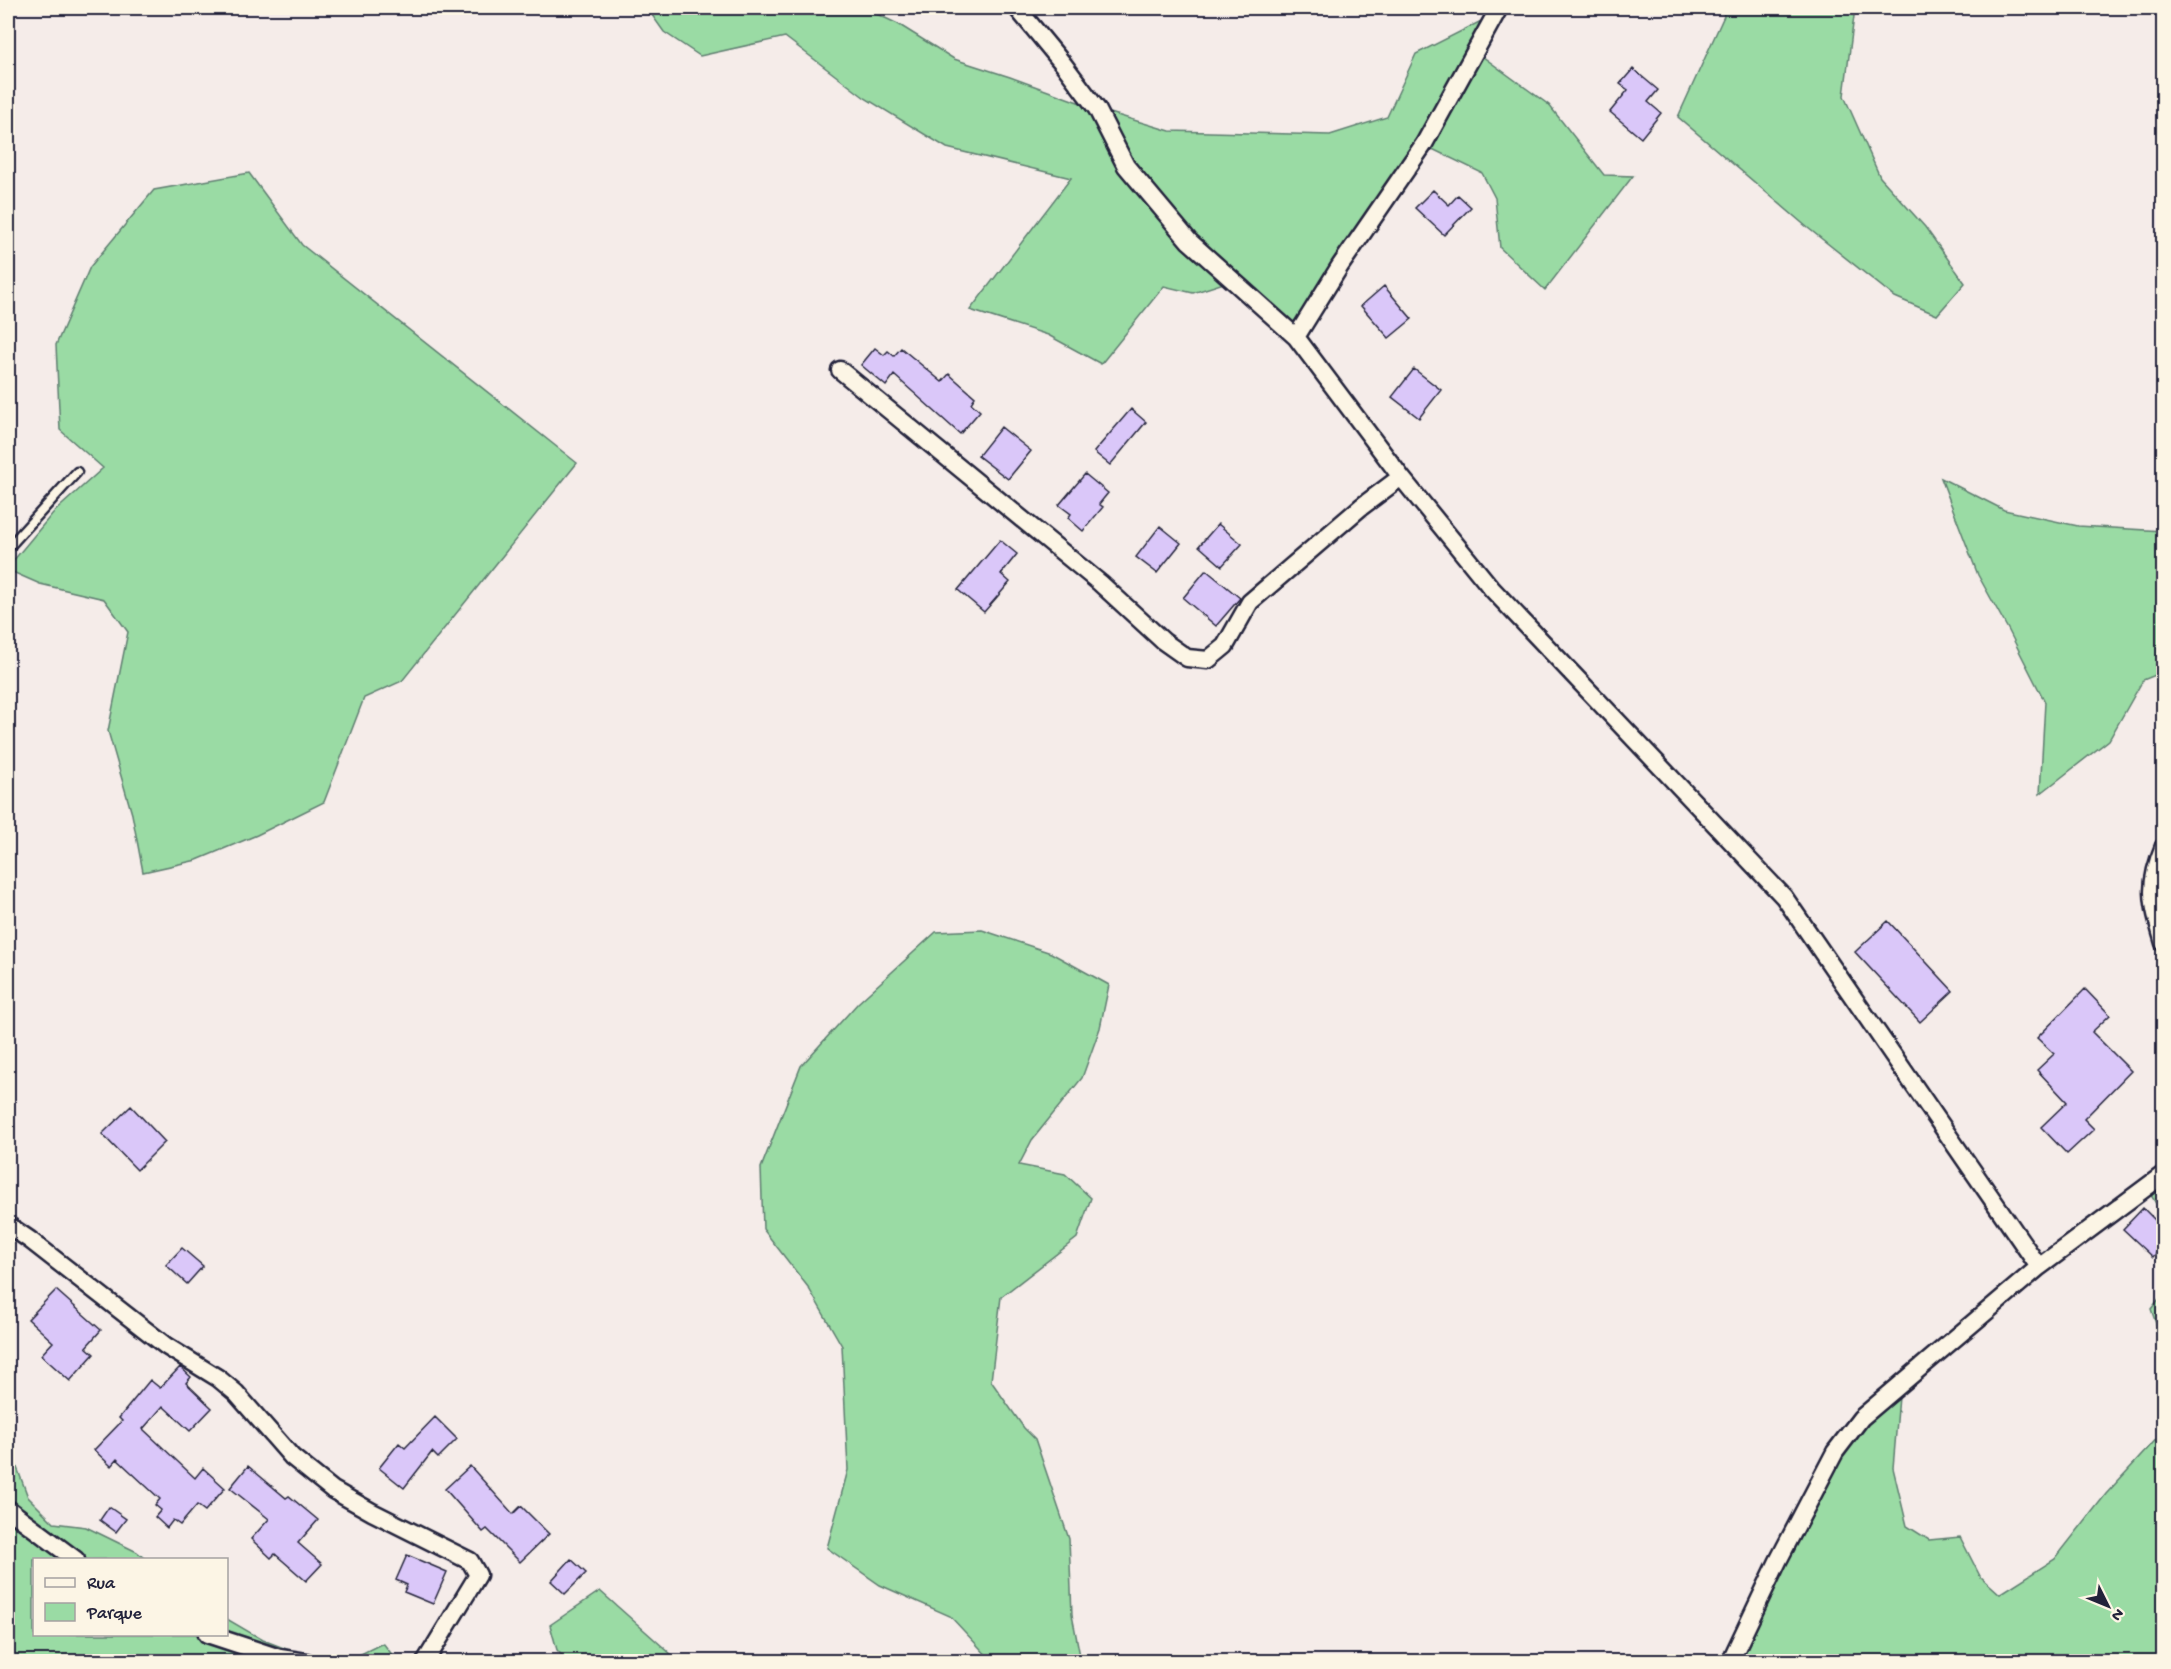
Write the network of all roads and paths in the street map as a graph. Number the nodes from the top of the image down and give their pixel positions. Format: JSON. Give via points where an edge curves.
{"nodes":[{"id":1,"x":1017,"y":8,"type":"edge"},
{"id":2,"x":1499,"y":8,"type":"edge"},
{"id":3,"x":1296,"y":337,"type":"junction"},
{"id":4,"x":840,"y":370,"type":"dead end"},
{"id":5,"x":77,"y":472,"type":"dead end"},
{"id":6,"x":1401,"y":477,"type":"junction"},
{"id":7,"x":8,"y":549,"type":"edge"},
{"id":8,"x":2163,"y":846,"type":"edge"},
{"id":9,"x":2163,"y":943,"type":"edge"},
{"id":10,"x":2163,"y":1174,"type":"edge"},
{"id":11,"x":8,"y":1225,"type":"edge"},
{"id":12,"x":2039,"y":1267,"type":"junction"},
{"id":13,"x":8,"y":1509,"type":"edge"},
{"id":14,"x":73,"y":1558,"type":"edge"},
{"id":15,"x":210,"y":1636,"type":"edge"},
{"id":16,"x":306,"y":1662,"type":"edge"},
{"id":17,"x":425,"y":1662,"type":"edge"},
{"id":18,"x":1730,"y":1662,"type":"edge"}],
"edges":[{"from":1,"to":3,"type":"street","via":[[1097,110],[1126,166],[1189,241]]},
{"from":2,"to":3,"type":"street","via":[[1424,144]]},
{"from":3,"to":6,"type":"street"},
{"from":4,"to":6,"type":"street","via":[[1187,658],[1208,660],[1225,646],[1250,602]]},
{"from":5,"to":7,"type":"lane"},
{"from":6,"to":12,"type":"street","via":[[1492,590],[1784,897]]},
{"from":8,"to":9,"type":"street","via":[[2154,868],[2152,904]]},
{"from":10,"to":12,"type":"street"},
{"from":11,"to":17,"type":"street","via":[[166,1346],[236,1393],[292,1457],[333,1490],[470,1561],[478,1575]]},
{"from":12,"to":18,"type":"street","via":[[1861,1418],[1835,1452]]},
{"from":13,"to":14,"type":"street"},
{"from":15,"to":16,"type":"street"}]}
